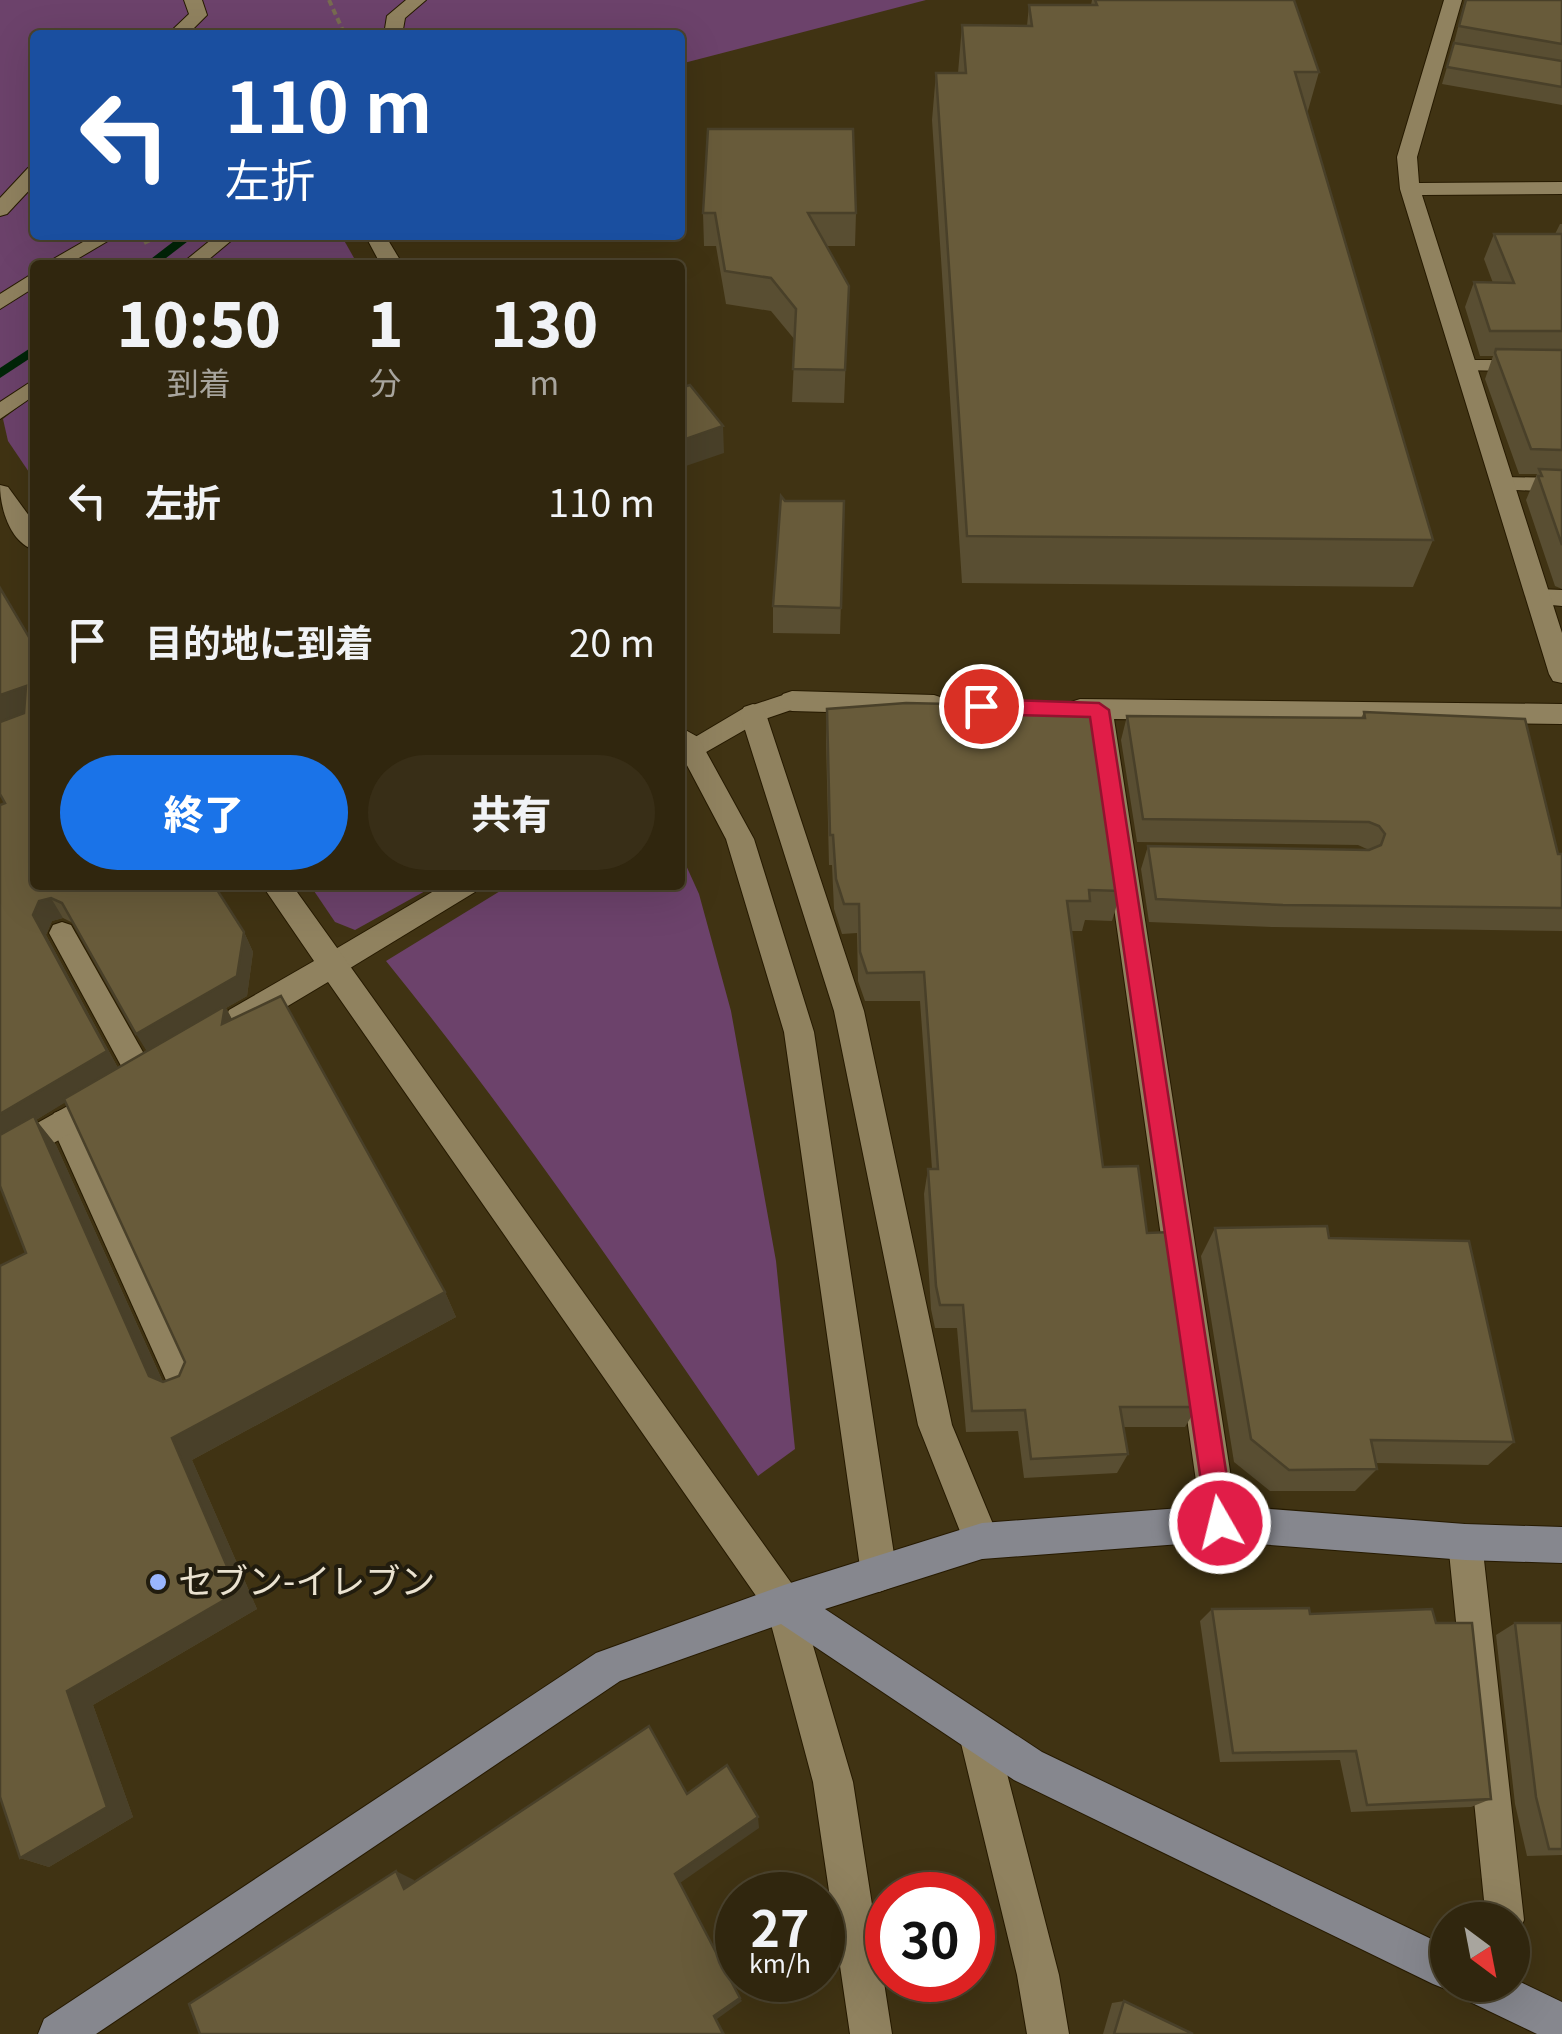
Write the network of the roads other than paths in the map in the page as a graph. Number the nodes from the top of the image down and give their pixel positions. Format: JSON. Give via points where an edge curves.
{"nodes":[{"id":1,"x":193,"y":0,"type":"edge"},
{"id":2,"x":418,"y":0,"type":"edge"},
{"id":3,"x":1452,"y":0,"type":"edge"},
{"id":4,"x":182,"y":30,"type":"edge"},
{"id":5,"x":394,"y":30,"type":"edge"},
{"id":6,"x":30,"y":177,"type":"edge"},
{"id":7,"x":1562,"y":188,"type":"edge"},
{"id":8,"x":1410,"y":189,"type":"junction"},
{"id":9,"x":0,"y":210,"type":"edge"},
{"id":10,"x":100,"y":240,"type":"edge"},
{"id":11,"x":222,"y":240,"type":"edge"},
{"id":12,"x":62,"y":260,"type":"edge"},
{"id":13,"x":196,"y":260,"type":"edge"},
{"id":14,"x":30,"y":282,"type":"edge"},
{"id":15,"x":0,"y":304,"type":"edge"},
{"id":16,"x":1465,"y":366,"type":"junction"},
{"id":17,"x":1562,"y":366,"type":"edge"},
{"id":18,"x":30,"y":389,"type":"edge"},
{"id":19,"x":0,"y":412,"type":"edge"},
{"id":20,"x":1502,"y":484,"type":"junction"},
{"id":21,"x":1562,"y":485,"type":"edge"},
{"id":22,"x":0,"y":493,"type":"edge"},
{"id":23,"x":30,"y":535,"type":"edge"},
{"id":24,"x":1550,"y":597,"type":"edge"},
{"id":25,"x":1562,"y":674,"type":"edge"},
{"id":26,"x":792,"y":701,"type":"joint"},
{"id":27,"x":961,"y":706,"type":"edge"},
{"id":28,"x":1060,"y":709,"type":"edge"},
{"id":29,"x":1099,"y":710,"type":"junction"},
{"id":30,"x":753,"y":714,"type":"junction"},
{"id":31,"x":1562,"y":714,"type":"edge"},
{"id":32,"x":685,"y":748,"type":"edge"},
{"id":33,"x":685,"y":750,"type":"edge"},
{"id":34,"x":280,"y":890,"type":"edge"},
{"id":35,"x":458,"y":890,"type":"edge"},
{"id":36,"x":62,"y":933,"type":"edge"},
{"id":37,"x":332,"y":965,"type":"junction"},
{"id":38,"x":221,"y":1030,"type":"edge"},
{"id":39,"x":174,"y":1058,"type":"edge"},
{"id":40,"x":142,"y":1077,"type":"junction"},
{"id":41,"x":64,"y":1122,"type":"junction"},
{"id":42,"x":0,"y":1160,"type":"edge"},
{"id":43,"x":186,"y":1387,"type":"edge"},
{"id":44,"x":1220,"y":1523,"type":"junction"},
{"id":45,"x":982,"y":1541,"type":"junction"},
{"id":46,"x":1465,"y":1542,"type":"junction"},
{"id":47,"x":1562,"y":1545,"type":"edge"},
{"id":48,"x":880,"y":1574,"type":"junction"},
{"id":49,"x":784,"y":1604,"type":"junction"},
{"id":50,"x":978,"y":1735,"type":"junction"},
{"id":51,"x":1502,"y":1902,"type":"edge"},
{"id":52,"x":1430,"y":1960,"type":"edge"},
{"id":53,"x":1523,"y":2002,"type":"edge"},
{"id":54,"x":1562,"y":2024,"type":"edge"},
{"id":55,"x":59,"y":2034,"type":"edge"},
{"id":56,"x":870,"y":2034,"type":"edge"},
{"id":57,"x":1048,"y":2034,"type":"edge"}],
"edges":[{"from":1,"to":4,"type":"street","via":[[198,15]]},
{"from":2,"to":5,"type":"street","via":[[396,16]]},
{"from":3,"to":8,"type":"street","via":[[1447,51],[1407,157]]},
{"from":6,"to":9,"type":"street"},
{"from":7,"to":8,"type":"street"},
{"from":8,"to":16,"type":"street"},
{"from":10,"to":12,"type":"lane"},
{"from":11,"to":13,"type":"lane"},
{"from":14,"to":15,"type":"lane"},
{"from":16,"to":17,"type":"lane"},
{"from":16,"to":20,"type":"street"},
{"from":18,"to":19,"type":"lane"},
{"from":20,"to":21,"type":"lane"},
{"from":20,"to":24,"type":"street"},
{"from":22,"to":23,"type":"street"},
{"from":24,"to":25,"type":"street"},
{"from":26,"to":27,"type":"street"},
{"from":26,"to":30,"type":"lane"},
{"from":28,"to":29,"type":"street"},
{"from":29,"to":31,"type":"street"},
{"from":29,"to":44,"type":"street","via":[[1131,855]]},
{"from":30,"to":32,"type":"lane"},
{"from":30,"to":45,"type":"street","via":[[849,1011],[935,1425]]},
{"from":33,"to":48,"type":"street","via":[[740,839],[800,1032]]},
{"from":34,"to":37,"type":"street"},
{"from":35,"to":37,"type":"lane"},
{"from":36,"to":40,"type":"lane"},
{"from":37,"to":38,"type":"street"},
{"from":37,"to":49,"type":"street"},
{"from":39,"to":40,"type":"street"},
{"from":40,"to":41,"type":"street"},
{"from":41,"to":42,"type":"street"},
{"from":41,"to":43,"type":"lane"},
{"from":44,"to":45,"type":"street"},
{"from":44,"to":46,"type":"street"},
{"from":45,"to":48,"type":"street"},
{"from":46,"to":47,"type":"street"},
{"from":46,"to":51,"type":"lane"},
{"from":48,"to":49,"type":"street"},
{"from":49,"to":50,"type":"street"},
{"from":49,"to":55,"type":"street","via":[[610,1666]]},
{"from":49,"to":56,"type":"street","via":[[833,1782]]},
{"from":50,"to":52,"type":"street","via":[[1028,1766]]},
{"from":50,"to":57,"type":"street"},
{"from":53,"to":54,"type":"street"}]}
